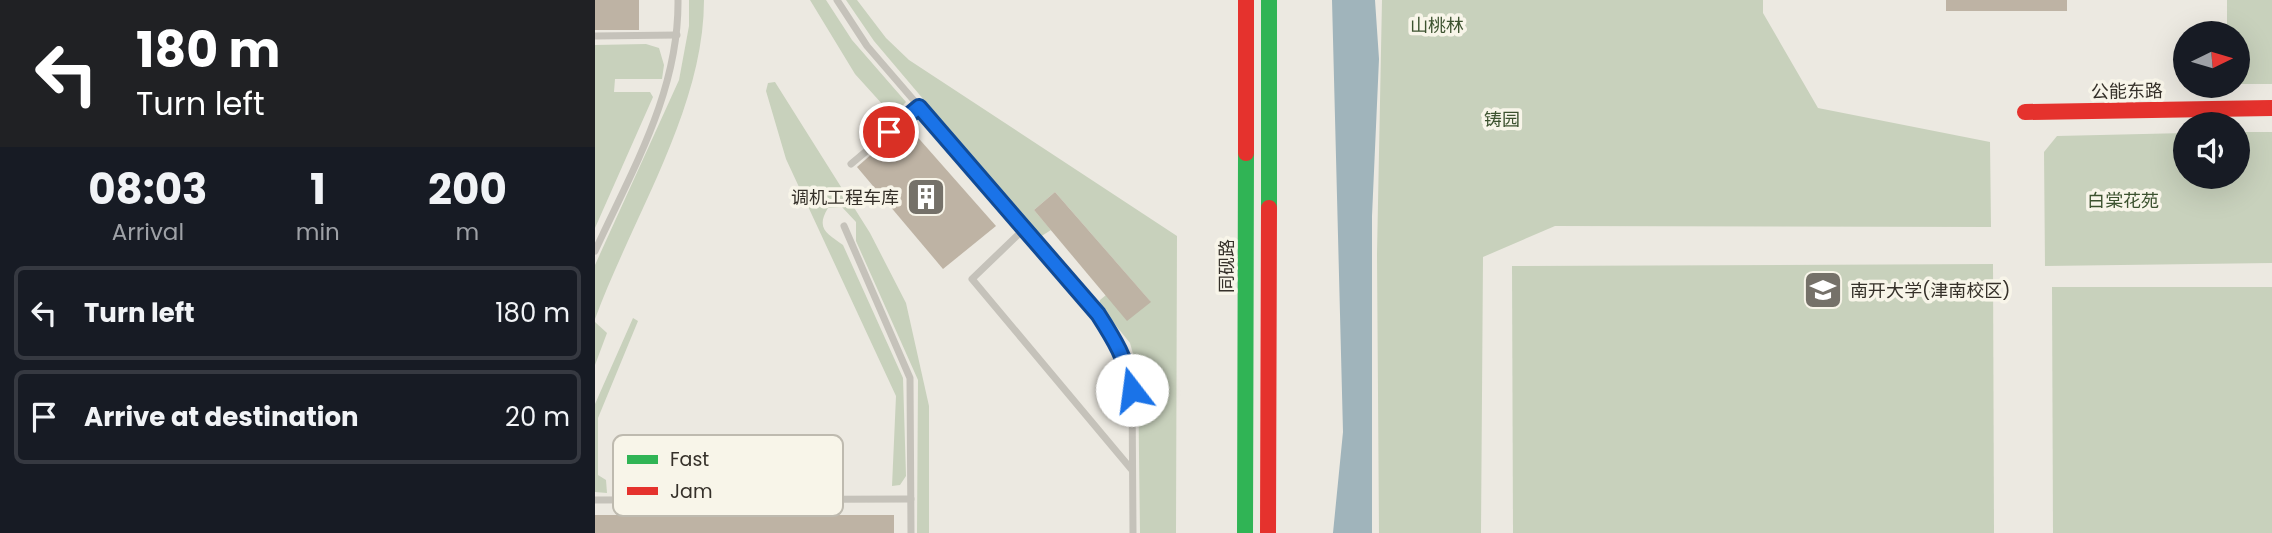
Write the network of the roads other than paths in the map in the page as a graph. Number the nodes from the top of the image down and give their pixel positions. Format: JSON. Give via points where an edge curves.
{"nodes":[{"id":1,"x":678,"y":0,"type":"edge"},
{"id":2,"x":837,"y":0,"type":"edge"},
{"id":3,"x":1246,"y":0,"type":"edge"},
{"id":4,"x":1269,"y":0,"type":"edge"},
{"id":5,"x":677,"y":35,"type":"junction"},
{"id":6,"x":595,"y":36,"type":"edge"},
{"id":7,"x":919,"y":107,"type":"junction"},
{"id":8,"x":2272,"y":108,"type":"edge"},
{"id":9,"x":2025,"y":112,"type":"dead end"},
{"id":10,"x":851,"y":164,"type":"dead end"},
{"id":11,"x":844,"y":226,"type":"dead end"},
{"id":12,"x":1024,"y":229,"type":"junction"},
{"id":13,"x":595,"y":251,"type":"edge"},
{"id":14,"x":1133,"y":471,"type":"junction"},
{"id":15,"x":843,"y":499,"type":"edge"},
{"id":16,"x":911,"y":499,"type":"junction"},
{"id":17,"x":595,"y":500,"type":"edge"},
{"id":18,"x":613,"y":500,"type":"edge"},
{"id":19,"x":911,"y":533,"type":"edge"},
{"id":20,"x":1133,"y":533,"type":"edge"},
{"id":21,"x":1245,"y":533,"type":"edge"},
{"id":22,"x":1268,"y":533,"type":"edge"}],
"edges":[{"from":1,"to":5,"type":"lane"},
{"from":2,"to":7,"type":"lane","via":[[867,46]]},
{"from":3,"to":21,"type":"main road","name":"同砚路"},
{"from":4,"to":22,"type":"main road"},
{"from":5,"to":6,"type":"lane"},
{"from":5,"to":13,"type":"lane","via":[[663,104]]},
{"from":7,"to":10,"type":"lane"},
{"from":7,"to":12,"type":"lane"},
{"from":8,"to":9,"type":"main road","name":"公能东路"},
{"from":11,"to":16,"type":"lane","via":[[910,378]]},
{"from":12,"to":14,"type":"lane","via":[[1098,314],[1118,344],[1132,390]]},
{"from":12,"to":14,"type":"lane","via":[[972,279]]},
{"from":14,"to":20,"type":"lane"},
{"from":15,"to":16,"type":"lane"},
{"from":16,"to":19,"type":"lane"},
{"from":17,"to":18,"type":"lane"}]}
